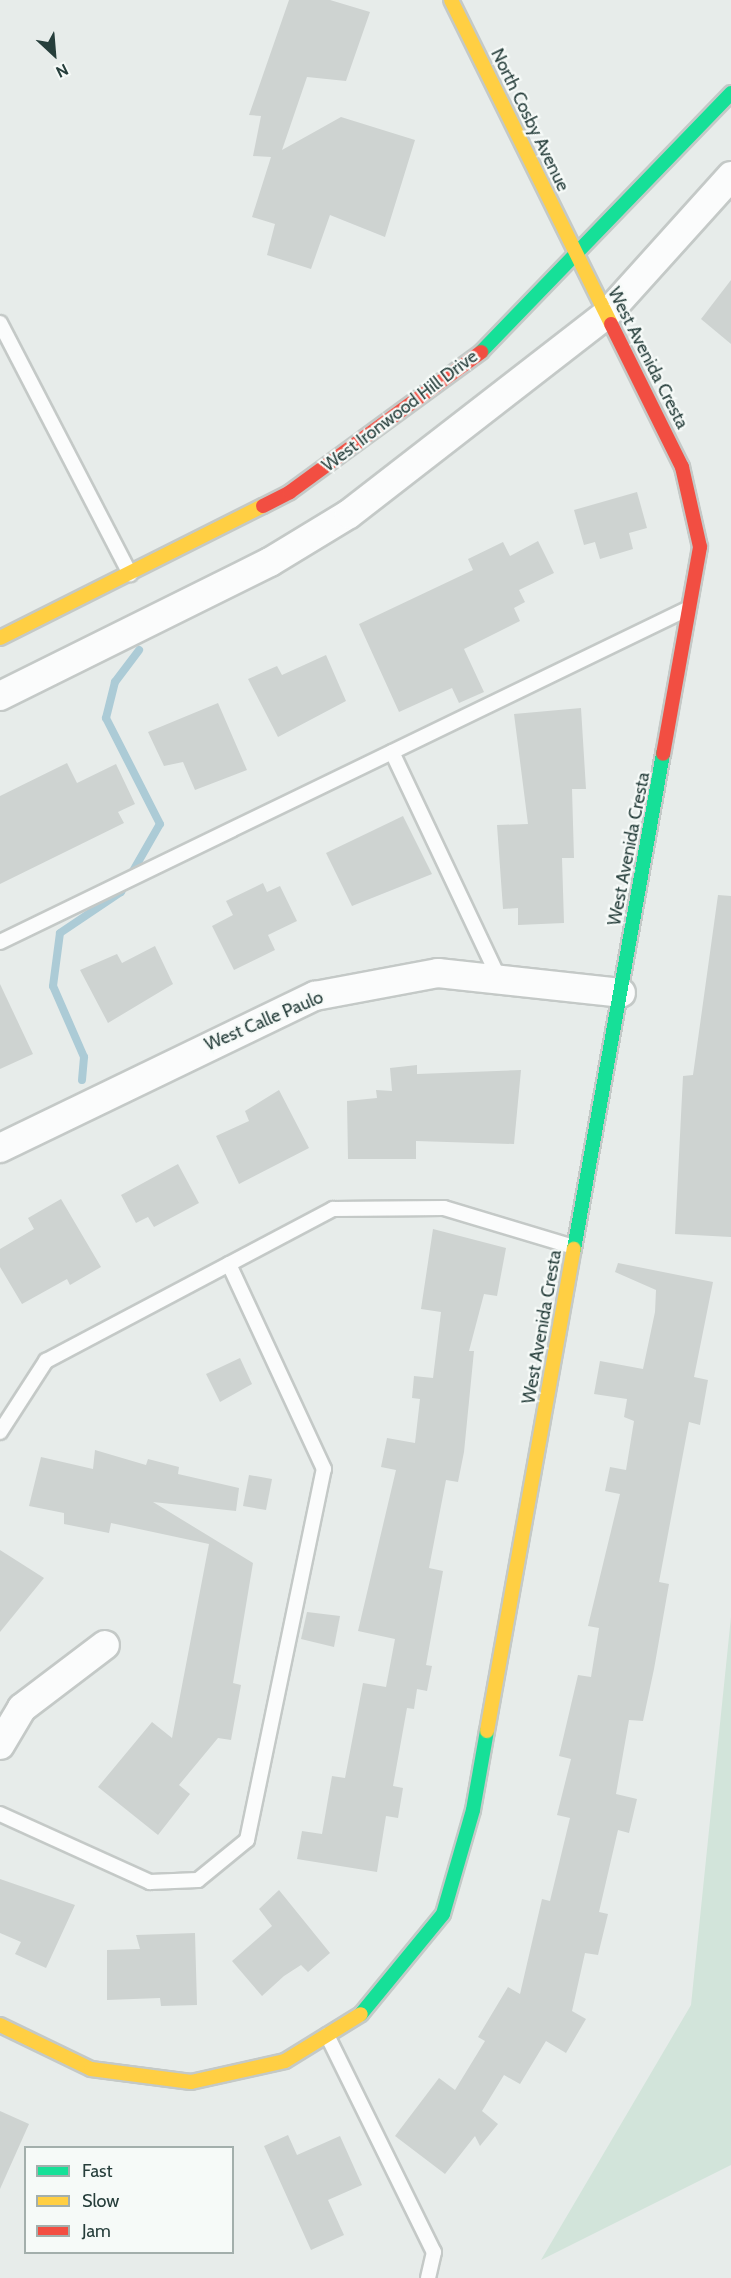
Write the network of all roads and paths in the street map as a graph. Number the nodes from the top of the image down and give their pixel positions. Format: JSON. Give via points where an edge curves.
{"nodes":[{"id":1,"x":451,"y":0,"type":"edge"},
{"id":2,"x":731,"y":93,"type":"edge"},
{"id":3,"x":731,"y":176,"type":"edge"},
{"id":4,"x":576,"y":256,"type":"junction"},
{"id":5,"x":606,"y":315,"type":"junction"},
{"id":6,"x":0,"y":322,"type":"edge"},
{"id":7,"x":131,"y":575,"type":"junction"},
{"id":8,"x":692,"y":607,"type":"junction"},
{"id":9,"x":0,"y":638,"type":"edge"},
{"id":10,"x":0,"y":696,"type":"edge"},
{"id":11,"x":392,"y":752,"type":"junction"},
{"id":12,"x":0,"y":942,"type":"edge"},
{"id":13,"x":500,"y":980,"type":"junction"},
{"id":14,"x":621,"y":993,"type":"junction"},
{"id":15,"x":0,"y":1148,"type":"edge"},
{"id":16,"x":574,"y":1247,"type":"junction"},
{"id":17,"x":229,"y":1264,"type":"junction"},
{"id":18,"x":0,"y":1432,"type":"edge"},
{"id":19,"x":105,"y":1646,"type":"dead end"},
{"id":20,"x":0,"y":1745,"type":"edge"},
{"id":21,"x":0,"y":1814,"type":"edge"},
{"id":22,"x":0,"y":2025,"type":"edge"},
{"id":23,"x":327,"y":2035,"type":"junction"},
{"id":24,"x":428,"y":2278,"type":"edge"}],
"edges":[{"from":1,"to":4,"type":"street","name":"North Cosby Avenue"},
{"from":2,"to":4,"type":"street","name":"West Ironwood Hill Drive"},
{"from":3,"to":5,"type":"street"},
{"from":4,"to":5,"type":"street","name":"West Avenida Cresta"},
{"from":4,"to":7,"type":"street","name":"West Ironwood Hill Drive","via":[[466,367],[290,492]]},
{"from":5,"to":8,"type":"street","name":"West Avenida Cresta","via":[[682,467],[700,547]]},
{"from":5,"to":10,"type":"street","via":[[312,538]]},
{"from":6,"to":7,"type":"lane"},
{"from":7,"to":9,"type":"street","name":"West Ironwood Hill Drive"},
{"from":8,"to":11,"type":"lane"},
{"from":8,"to":14,"type":"street","name":"West Avenida Cresta"},
{"from":11,"to":12,"type":"lane"},
{"from":11,"to":13,"type":"lane"},
{"from":13,"to":14,"type":"street","name":"West Calle Paulo"},
{"from":13,"to":15,"type":"street","name":"West Calle Paulo","via":[[438,973],[315,996]]},
{"from":14,"to":16,"type":"street","name":"West Avenida Cresta"},
{"from":16,"to":17,"type":"lane","via":[[444,1208],[333,1209]]},
{"from":16,"to":23,"type":"street","name":"West Avenida Cresta","via":[[472,1810],[443,1914],[369,2009]]},
{"from":17,"to":18,"type":"lane","via":[[46,1361]]},
{"from":17,"to":21,"type":"lane","via":[[324,1469],[247,1840],[198,1880],[150,1882]]},
{"from":19,"to":20,"type":"street","via":[[22,1708]]},
{"from":22,"to":23,"type":"street","name":"West Avenida Cresta","via":[[91,2068],[191,2082],[285,2061]]},
{"from":23,"to":24,"type":"lane","via":[[434,2252]]}]}
